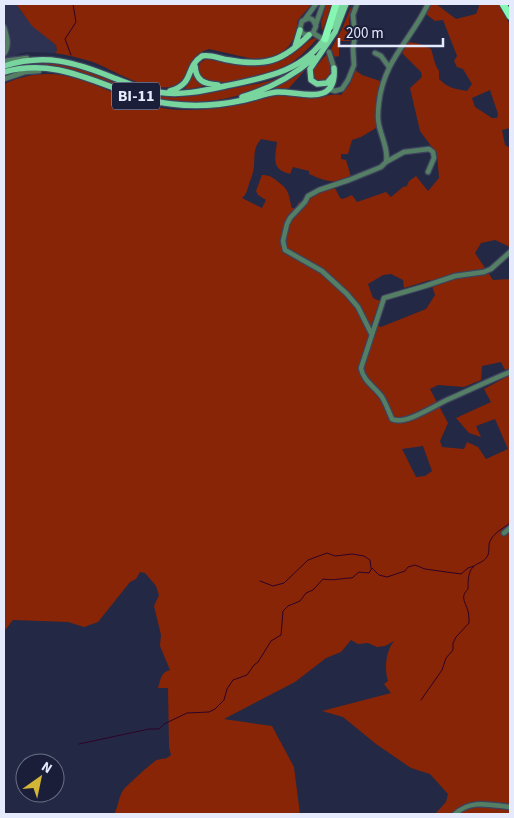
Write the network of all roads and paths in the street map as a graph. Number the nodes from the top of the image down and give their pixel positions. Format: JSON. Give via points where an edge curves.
{"nodes":[{"id":1,"x":316,"y":4,"type":"edge"},
{"id":2,"x":323,"y":4,"type":"edge"},
{"id":3,"x":336,"y":4,"type":"edge"},
{"id":4,"x":340,"y":4,"type":"edge"},
{"id":5,"x":346,"y":4,"type":"edge"},
{"id":6,"x":357,"y":4,"type":"edge"},
{"id":7,"x":428,"y":4,"type":"edge"},
{"id":8,"x":503,"y":4,"type":"edge"},
{"id":9,"x":510,"y":16,"type":"edge"},
{"id":10,"x":305,"y":19,"type":"junction"},
{"id":11,"x":4,"y":27,"type":"edge"},
{"id":12,"x":300,"y":30,"type":"junction"},
{"id":13,"x":314,"y":30,"type":"junction"},
{"id":14,"x":325,"y":39,"type":"junction"},
{"id":15,"x":294,"y":48,"type":"junction"},
{"id":16,"x":326,"y":51,"type":"junction"},
{"id":17,"x":375,"y":53,"type":"dead end"},
{"id":18,"x":4,"y":54,"type":"edge"},
{"id":19,"x":44,"y":59,"type":"junction"},
{"id":20,"x":4,"y":61,"type":"edge"},
{"id":21,"x":194,"y":64,"type":"junction"},
{"id":22,"x":4,"y":66,"type":"edge"},
{"id":23,"x":389,"y":67,"type":"junction"},
{"id":24,"x":334,"y":68,"type":"junction"},
{"id":25,"x":61,"y":70,"type":"junction"},
{"id":26,"x":4,"y":72,"type":"edge"},
{"id":27,"x":4,"y":79,"type":"edge"},
{"id":28,"x":226,"y":86,"type":"junction"},
{"id":29,"x":328,"y":89,"type":"junction"},
{"id":30,"x":164,"y":93,"type":"junction"},
{"id":31,"x":216,"y":103,"type":"junction"},
{"id":32,"x":386,"y":162,"type":"junction"},
{"id":33,"x":428,"y":172,"type":"dead end"},
{"id":34,"x":510,"y":252,"type":"edge"},
{"id":35,"x":371,"y":333,"type":"junction"},
{"id":36,"x":510,"y":372,"type":"edge"},
{"id":37,"x":510,"y":528,"type":"edge"},
{"id":38,"x":504,"y":533,"type":"dead end"},
{"id":39,"x":510,"y":807,"type":"edge"},
{"id":40,"x":455,"y":814,"type":"edge"}],
"edges":[{"from":1,"to":10,"type":"street"},
{"from":2,"to":13,"type":"street"},
{"from":3,"to":14,"type":"highway"},
{"from":4,"to":14,"type":"main road","number":"BI-11"},
{"from":5,"to":16,"type":"main road","number":"BI-11"},
{"from":6,"to":29,"type":"street","via":[[353,15],[354,64],[342,90]]},
{"from":7,"to":23,"type":"street"},
{"from":8,"to":9,"type":"highway"},
{"from":10,"to":12,"type":"street","via":[[300,23]]},
{"from":10,"to":13,"type":"street","via":[[311,19]]},
{"from":11,"to":18,"type":"street","via":[[8,48]]},
{"from":12,"to":13,"type":"street","via":[[304,34]]},
{"from":12,"to":15,"type":"main road"},
{"from":13,"to":15,"type":"main road"},
{"from":14,"to":28,"type":"main road","number":"BI-11","via":[[302,62],[283,72]]},
{"from":15,"to":21,"type":"main road","via":[[285,56],[271,61],[246,63],[207,55]]},
{"from":16,"to":24,"type":"street"},
{"from":16,"to":24,"type":"main road","via":[[310,69],[311,80],[321,85],[327,83]]},
{"from":16,"to":31,"type":"main road","number":"BI-11","via":[[279,83]]},
{"from":17,"to":23,"type":"street"},
{"from":19,"to":20,"type":"street"},
{"from":19,"to":22,"type":"main road","number":"BI-11"},
{"from":19,"to":30,"type":"main road","number":"BI-11","via":[[76,64]]},
{"from":21,"to":28,"type":"main road","via":[[196,76],[203,83]]},
{"from":21,"to":30,"type":"main road","via":[[182,87]]},
{"from":23,"to":32,"type":"street","via":[[383,80],[378,114]]},
{"from":24,"to":29,"type":"main road","via":[[334,81]]},
{"from":25,"to":26,"type":"main road","number":"BI-11","via":[[32,67]]},
{"from":25,"to":27,"type":"street","via":[[25,72]]},
{"from":25,"to":31,"type":"main road","number":"BI-11","via":[[148,100],[192,105]]},
{"from":28,"to":30,"type":"main road","number":"BI-11","via":[[187,93]]},
{"from":29,"to":31,"type":"main road","via":[[313,96],[277,92],[243,101]]},
{"from":32,"to":33,"type":"street","via":[[404,152],[429,149],[434,156]]},
{"from":32,"to":35,"type":"street","via":[[308,196],[290,218],[284,236],[284,246],[290,254],[322,271],[347,294],[358,307]]},
{"from":34,"to":35,"type":"street","via":[[484,272],[455,276],[384,298]]},
{"from":35,"to":36,"type":"street","via":[[362,374],[382,398],[394,421],[424,413]]},
{"from":37,"to":38,"type":"street"},
{"from":39,"to":40,"type":"street","via":[[475,803]]}]}
